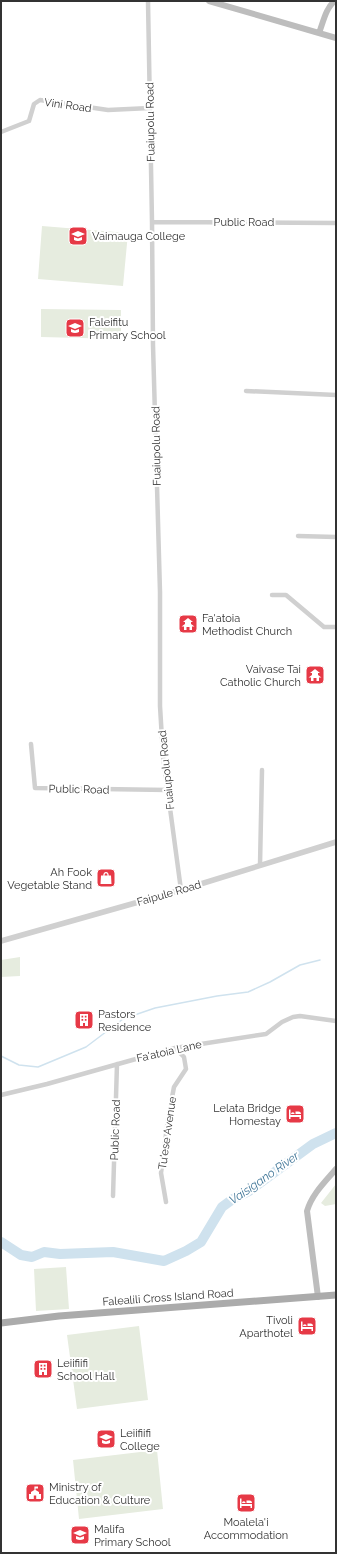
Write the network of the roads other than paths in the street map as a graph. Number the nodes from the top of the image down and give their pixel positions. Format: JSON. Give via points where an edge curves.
{"nodes":[{"id":1,"x":148,"y":1,"type":"edge"},
{"id":2,"x":209,"y":1,"type":"edge"},
{"id":3,"x":335,"y":1,"type":"edge"},
{"id":4,"x":319,"y":32,"type":"junction"},
{"id":5,"x":336,"y":38,"type":"edge"},
{"id":6,"x":150,"y":108,"type":"junction"},
{"id":7,"x":1,"y":132,"type":"edge"},
{"id":8,"x":152,"y":222,"type":"junction"},
{"id":9,"x":336,"y":223,"type":"edge"},
{"id":10,"x":246,"y":391,"type":"dead end"},
{"id":11,"x":336,"y":395,"type":"edge"},
{"id":12,"x":298,"y":536,"type":"dead end"},
{"id":13,"x":336,"y":537,"type":"edge"},
{"id":14,"x":272,"y":595,"type":"dead end"},
{"id":15,"x":336,"y":627,"type":"edge"},
{"id":16,"x":31,"y":744,"type":"dead end"},
{"id":17,"x":262,"y":770,"type":"dead end"},
{"id":18,"x":168,"y":790,"type":"junction"},
{"id":19,"x":336,"y":842,"type":"edge"},
{"id":20,"x":260,"y":865,"type":"junction"},
{"id":21,"x":181,"y":890,"type":"junction"},
{"id":22,"x":1,"y":941,"type":"edge"},
{"id":23,"x":336,"y":1021,"type":"edge"},
{"id":24,"x":175,"y":1048,"type":"junction"},
{"id":25,"x":117,"y":1064,"type":"junction"},
{"id":26,"x":1,"y":1095,"type":"edge"},
{"id":27,"x":336,"y":1169,"type":"edge"},
{"id":28,"x":113,"y":1196,"type":"dead end"},
{"id":29,"x":166,"y":1202,"type":"dead end"},
{"id":30,"x":336,"y":1295,"type":"edge"},
{"id":31,"x":318,"y":1296,"type":"junction"},
{"id":32,"x":1,"y":1323,"type":"edge"}],
"edges":[{"from":1,"to":6,"type":"street","name":"Fuaiupolu Road"},
{"from":2,"to":4,"type":"main road"},
{"from":3,"to":4,"type":"main road"},
{"from":4,"to":5,"type":"main road"},
{"from":6,"to":7,"type":"street","name":"Vini Road","via":[[108,110],[40,100],[34,104],[29,121]]},
{"from":6,"to":8,"type":"street","name":"Fuaiupolu Road"},
{"from":8,"to":9,"type":"street","name":"Public Road"},
{"from":8,"to":18,"type":"street","name":"Fuaiupolu Road","via":[[152,345],[160,592],[160,706]]},
{"from":10,"to":11,"type":"street"},
{"from":12,"to":13,"type":"street"},
{"from":14,"to":15,"type":"street","via":[[286,595],[324,627]]},
{"from":16,"to":18,"type":"street","name":"Public Road","via":[[35,788]]},
{"from":17,"to":20,"type":"street"},
{"from":18,"to":21,"type":"street","name":"Fuaiupolu Road"},
{"from":19,"to":20,"type":"street","name":"Faipule Road"},
{"from":20,"to":21,"type":"street","name":"Faipule Road"},
{"from":21,"to":22,"type":"street","name":"Faipule Road"},
{"from":23,"to":24,"type":"street","name":"Fa'atoia Lane","via":[[300,1016],[282,1022],[266,1034]]},
{"from":24,"to":25,"type":"street","name":"Fa'atoia Lane"},
{"from":24,"to":29,"type":"street","name":"Tu'ese Avenue","via":[[184,1057],[186,1069],[174,1087],[168,1118],[160,1173]]},
{"from":25,"to":26,"type":"street","name":"Fa'atoia Lane"},
{"from":25,"to":28,"type":"street","name":"Public Road"},
{"from":27,"to":31,"type":"main road","via":[[316,1192],[307,1211]]},
{"from":30,"to":31,"type":"main road","name":"Falealili Cross Island Road"},
{"from":31,"to":32,"type":"main road","name":"Falealili Cross Island Road","via":[[59,1316]]}]}
